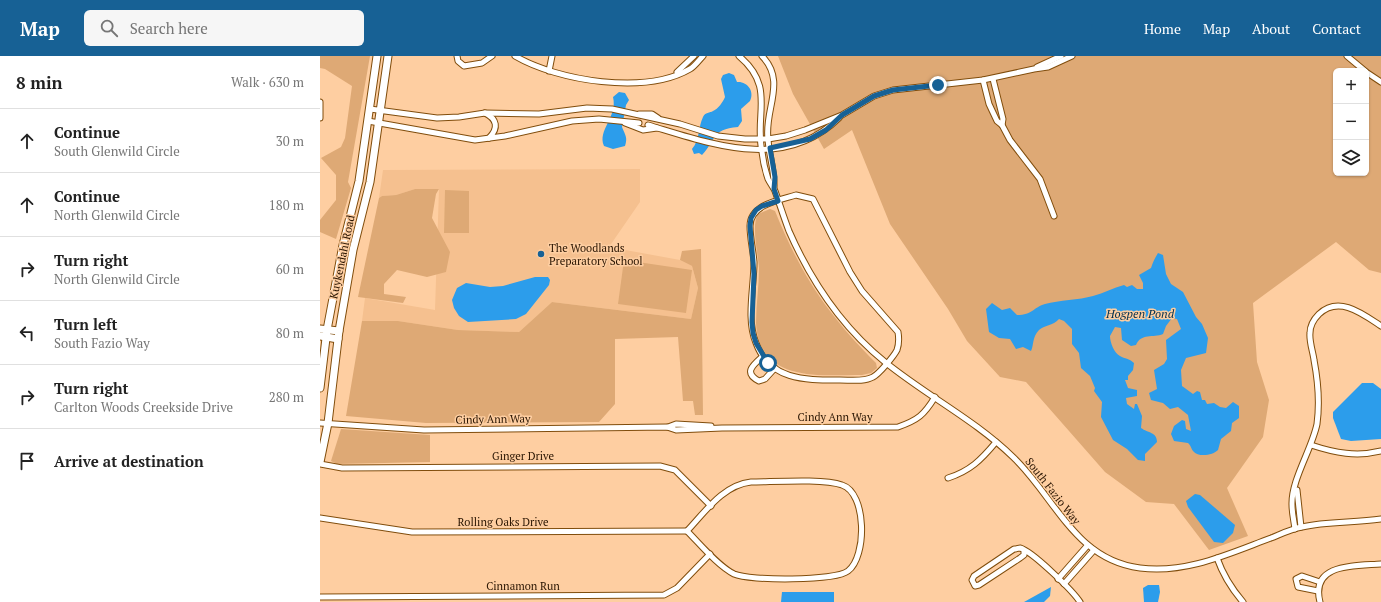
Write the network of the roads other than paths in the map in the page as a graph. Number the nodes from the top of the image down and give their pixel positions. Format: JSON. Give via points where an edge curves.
{"nodes":[{"id":1,"x":377,"y":56,"type":"edge"},
{"id":2,"x":388,"y":56,"type":"edge"},
{"id":3,"x":457,"y":56,"type":"edge"},
{"id":4,"x":492,"y":56,"type":"edge"},
{"id":5,"x":515,"y":56,"type":"edge"},
{"id":6,"x":552,"y":56,"type":"edge"},
{"id":7,"x":694,"y":56,"type":"edge"},
{"id":8,"x":703,"y":56,"type":"edge"},
{"id":9,"x":739,"y":56,"type":"edge"},
{"id":10,"x":762,"y":56,"type":"edge"},
{"id":11,"x":1061,"y":56,"type":"edge"},
{"id":12,"x":1072,"y":56,"type":"edge"},
{"id":13,"x":1347,"y":56,"type":"edge"},
{"id":14,"x":1034,"y":68,"type":"junction"},
{"id":15,"x":1360,"y":68,"type":"edge"},
{"id":16,"x":549,"y":71,"type":"junction"},
{"id":17,"x":1369,"y":74,"type":"edge"},
{"id":18,"x":673,"y":75,"type":"junction"},
{"id":19,"x":993,"y":79,"type":"junction"},
{"id":20,"x":983,"y":80,"type":"junction"},
{"id":21,"x":1381,"y":82,"type":"edge"},
{"id":22,"x":320,"y":102,"type":"edge"},
{"id":23,"x":587,"y":108,"type":"junction"},
{"id":24,"x":370,"y":110,"type":"junction"},
{"id":25,"x":381,"y":111,"type":"junction"},
{"id":26,"x":485,"y":113,"type":"junction"},
{"id":27,"x":842,"y":115,"type":"junction"},
{"id":28,"x":320,"y":118,"type":"edge"},
{"id":29,"x":587,"y":119,"type":"junction"},
{"id":30,"x":659,"y":119,"type":"junction"},
{"id":31,"x":368,"y":121,"type":"junction"},
{"id":32,"x":379,"y":122,"type":"junction"},
{"id":33,"x":624,"y":122,"type":"junction"},
{"id":34,"x":639,"y":123,"type":"dead end"},
{"id":35,"x":648,"y":125,"type":"dead end"},
{"id":36,"x":1002,"y":125,"type":"junction"},
{"id":37,"x":656,"y":128,"type":"junction"},
{"id":38,"x":489,"y":139,"type":"junction"},
{"id":39,"x":760,"y":139,"type":"junction"},
{"id":40,"x":768,"y":139,"type":"junction"},
{"id":41,"x":770,"y":148,"type":"junction"},
{"id":42,"x":761,"y":149,"type":"junction"},
{"id":43,"x":774,"y":189,"type":"junction"},
{"id":44,"x":778,"y":201,"type":"junction"},
{"id":45,"x":1054,"y":216,"type":"dead end"},
{"id":46,"x":1381,"y":326,"type":"edge"},
{"id":47,"x":324,"y":333,"type":"edge"},
{"id":48,"x":338,"y":335,"type":"junction"},
{"id":49,"x":762,"y":357,"type":"junction"},
{"id":50,"x":886,"y":363,"type":"junction"},
{"id":51,"x":775,"y":368,"type":"junction"},
{"id":52,"x":320,"y":388,"type":"edge"},
{"id":53,"x":935,"y":397,"type":"junction"},
{"id":54,"x":320,"y":422,"type":"edge"},
{"id":55,"x":328,"y":423,"type":"junction"},
{"id":56,"x":996,"y":442,"type":"junction"},
{"id":57,"x":1311,"y":445,"type":"junction"},
{"id":58,"x":1381,"y":451,"type":"edge"},
{"id":59,"x":320,"y":463,"type":"edge"},
{"id":60,"x":948,"y":478,"type":"dead end"},
{"id":61,"x":1296,"y":484,"type":"junction"},
{"id":62,"x":711,"y":506,"type":"junction"},
{"id":63,"x":320,"y":518,"type":"edge"},
{"id":64,"x":1381,"y":519,"type":"edge"},
{"id":65,"x":1301,"y":527,"type":"junction"},
{"id":66,"x":1295,"y":529,"type":"junction"},
{"id":67,"x":687,"y":531,"type":"junction"},
{"id":68,"x":1087,"y":546,"type":"junction"},
{"id":69,"x":1024,"y":550,"type":"junction"},
{"id":70,"x":1094,"y":550,"type":"junction"},
{"id":71,"x":710,"y":554,"type":"junction"},
{"id":72,"x":1217,"y":558,"type":"junction"},
{"id":73,"x":1381,"y":564,"type":"edge"},
{"id":74,"x":1058,"y":579,"type":"junction"},
{"id":75,"x":1320,"y":582,"type":"junction"},
{"id":76,"x":1064,"y":584,"type":"junction"},
{"id":77,"x":1318,"y":591,"type":"junction"},
{"id":78,"x":320,"y":597,"type":"edge"},
{"id":79,"x":1320,"y":600,"type":"edge"},
{"id":80,"x":1080,"y":602,"type":"edge"},
{"id":81,"x":1243,"y":602,"type":"edge"}],
"edges":[{"from":1,"to":24,"type":"main road","name":"Kuykendahl Road"},
{"from":2,"to":25,"type":"main road","name":"Kuykendahl Road"},
{"from":3,"to":4,"type":"street","via":[[458,61],[464,66],[482,63]]},
{"from":5,"to":16,"type":"street"},
{"from":6,"to":16,"type":"street"},
{"from":7,"to":18,"type":"street"},
{"from":8,"to":18,"type":"street","via":[[691,69]]},
{"from":9,"to":39,"type":"street","name":"South Fazio Way","via":[[755,76],[761,92],[763,108],[759,127]]},
{"from":10,"to":40,"type":"street","name":"South Fazio Way","via":[[770,64],[774,75]]},
{"from":11,"to":14,"type":"street"},
{"from":12,"to":14,"type":"street","via":[[1048,67]]},
{"from":13,"to":15,"type":"street"},
{"from":14,"to":19,"type":"street"},
{"from":16,"to":18,"type":"street","via":[[563,76],[632,83],[656,81]]},
{"from":17,"to":21,"type":"street"},
{"from":19,"to":20,"type":"street"},
{"from":19,"to":36,"type":"street","via":[[1003,119]]},
{"from":20,"to":27,"type":"street","via":[[893,90],[874,96]]},
{"from":20,"to":36,"type":"street","via":[[990,105],[997,121]]},
{"from":22,"to":28,"type":"street"},
{"from":23,"to":26,"type":"street","via":[[539,114]]},
{"from":23,"to":29,"type":"street"},
{"from":23,"to":30,"type":"street","via":[[652,114]]},
{"from":24,"to":25,"type":"street"},
{"from":24,"to":31,"type":"main road","name":"Kuykendahl Road"},
{"from":25,"to":26,"type":"street","via":[[437,118]]},
{"from":25,"to":32,"type":"main road","name":"Kuykendahl Road"},
{"from":26,"to":38,"type":"street","via":[[492,117],[496,125],[494,134]]},
{"from":27,"to":40,"type":"street","via":[[786,136]]},
{"from":27,"to":41,"type":"street","via":[[826,130],[810,139]]},
{"from":29,"to":33,"type":"street"},
{"from":29,"to":38,"type":"street"},
{"from":30,"to":37,"type":"street"},
{"from":30,"to":39,"type":"street","via":[[718,136]]},
{"from":31,"to":32,"type":"street"},
{"from":31,"to":47,"type":"main road","name":"Kuykendahl Road","via":[[359,182],[342,245]]},
{"from":32,"to":38,"type":"street","via":[[462,139]]},
{"from":32,"to":48,"type":"main road","name":"Kuykendahl Road","via":[[370,183],[353,250]]},
{"from":33,"to":34,"type":"street"},
{"from":33,"to":37,"type":"street","via":[[643,130]]},
{"from":35,"to":37,"type":"street"},
{"from":36,"to":45,"type":"street","via":[[1010,140],[1040,179]]},
{"from":37,"to":42,"type":"street","via":[[715,145]]},
{"from":39,"to":40,"type":"street"},
{"from":39,"to":42,"type":"street","name":"South Fazio Way"},
{"from":40,"to":41,"type":"street","name":"South Fazio Way"},
{"from":41,"to":42,"type":"street"},
{"from":41,"to":43,"type":"street","name":"South Fazio Way","via":[[775,177]]},
{"from":42,"to":43,"type":"street","name":"South Fazio Way"},
{"from":43,"to":44,"type":"street","name":"South Fazio Way"},
{"from":44,"to":49,"type":"street","via":[[756,210],[750,226],[754,274],[752,322]]},
{"from":44,"to":50,"type":"street","name":"South Fazio Way","via":[[797,248],[822,291],[857,336]]},
{"from":44,"to":50,"type":"street","via":[[796,195],[806,196],[817,204],[858,284],[898,332],[896,351]]},
{"from":46,"to":57,"type":"street","via":[[1346,306],[1334,306],[1323,310],[1314,318],[1310,333],[1318,379],[1319,403]]},
{"from":47,"to":48,"type":"main road"},
{"from":47,"to":52,"type":"main road","name":"Kuykendahl Road"},
{"from":48,"to":55,"type":"main road","name":"Kuykendahl Road"},
{"from":49,"to":51,"type":"street"},
{"from":49,"to":51,"type":"street","via":[[752,366],[750,372],[753,378],[759,381],[765,379]]},
{"from":50,"to":51,"type":"street","via":[[879,372],[867,380],[799,379]]},
{"from":50,"to":53,"type":"street","name":"South Fazio Way"},
{"from":53,"to":55,"type":"street","name":"Cindy Ann Way","via":[[926,412],[914,421],[898,427],[722,428],[676,424],[667,428],[424,430]]},
{"from":53,"to":56,"type":"street","name":"South Fazio Way"},
{"from":54,"to":55,"type":"street","name":"Cindy Ann Way"},
{"from":55,"to":59,"type":"main road","name":"Kuykendahl Road"},
{"from":56,"to":60,"type":"street","via":[[978,463],[963,474]]},
{"from":56,"to":68,"type":"street","name":"South Fazio Way","via":[[1036,483],[1073,532]]},
{"from":57,"to":58,"type":"street","via":[[1348,454]]},
{"from":57,"to":61,"type":"street"},
{"from":59,"to":62,"type":"street","name":"Ginger Drive","via":[[342,468],[660,466],[675,470]]},
{"from":61,"to":65,"type":"street"},
{"from":61,"to":66,"type":"street","via":[[1292,504]]},
{"from":62,"to":67,"type":"street"},
{"from":62,"to":71,"type":"street","via":[[726,491],[743,483],[842,484],[854,493],[858,505],[860,548],[856,560],[847,572],[833,577],[744,577],[726,569]]},
{"from":63,"to":67,"type":"street","name":"Rolling Oaks Drive","via":[[412,532]]},
{"from":64,"to":65,"type":"street","name":"South Fazio Way"},
{"from":65,"to":66,"type":"street","name":"South Fazio Way"},
{"from":66,"to":72,"type":"street","name":"South Fazio Way"},
{"from":67,"to":71,"type":"street"},
{"from":68,"to":70,"type":"street","name":"South Fazio Way"},
{"from":68,"to":74,"type":"street"},
{"from":69,"to":69,"type":"street","via":[[1014,549],[974,576],[972,580],[975,586],[1020,558],[1024,555]]},
{"from":69,"to":74,"type":"street"},
{"from":70,"to":72,"type":"street","name":"South Fazio Way","via":[[1112,560],[1145,569],[1179,569]]},
{"from":70,"to":76,"type":"street"},
{"from":71,"to":78,"type":"street","name":"Cinnamon Run","via":[[678,588],[664,595]]},
{"from":72,"to":81,"type":"street","via":[[1232,590]]},
{"from":73,"to":75,"type":"street","via":[[1341,568],[1328,572]]},
{"from":74,"to":76,"type":"street"},
{"from":75,"to":77,"type":"street"},
{"from":75,"to":77,"type":"street","via":[[1302,576],[1296,579],[1298,588]]},
{"from":76,"to":80,"type":"street"},
{"from":77,"to":79,"type":"street"}]}
